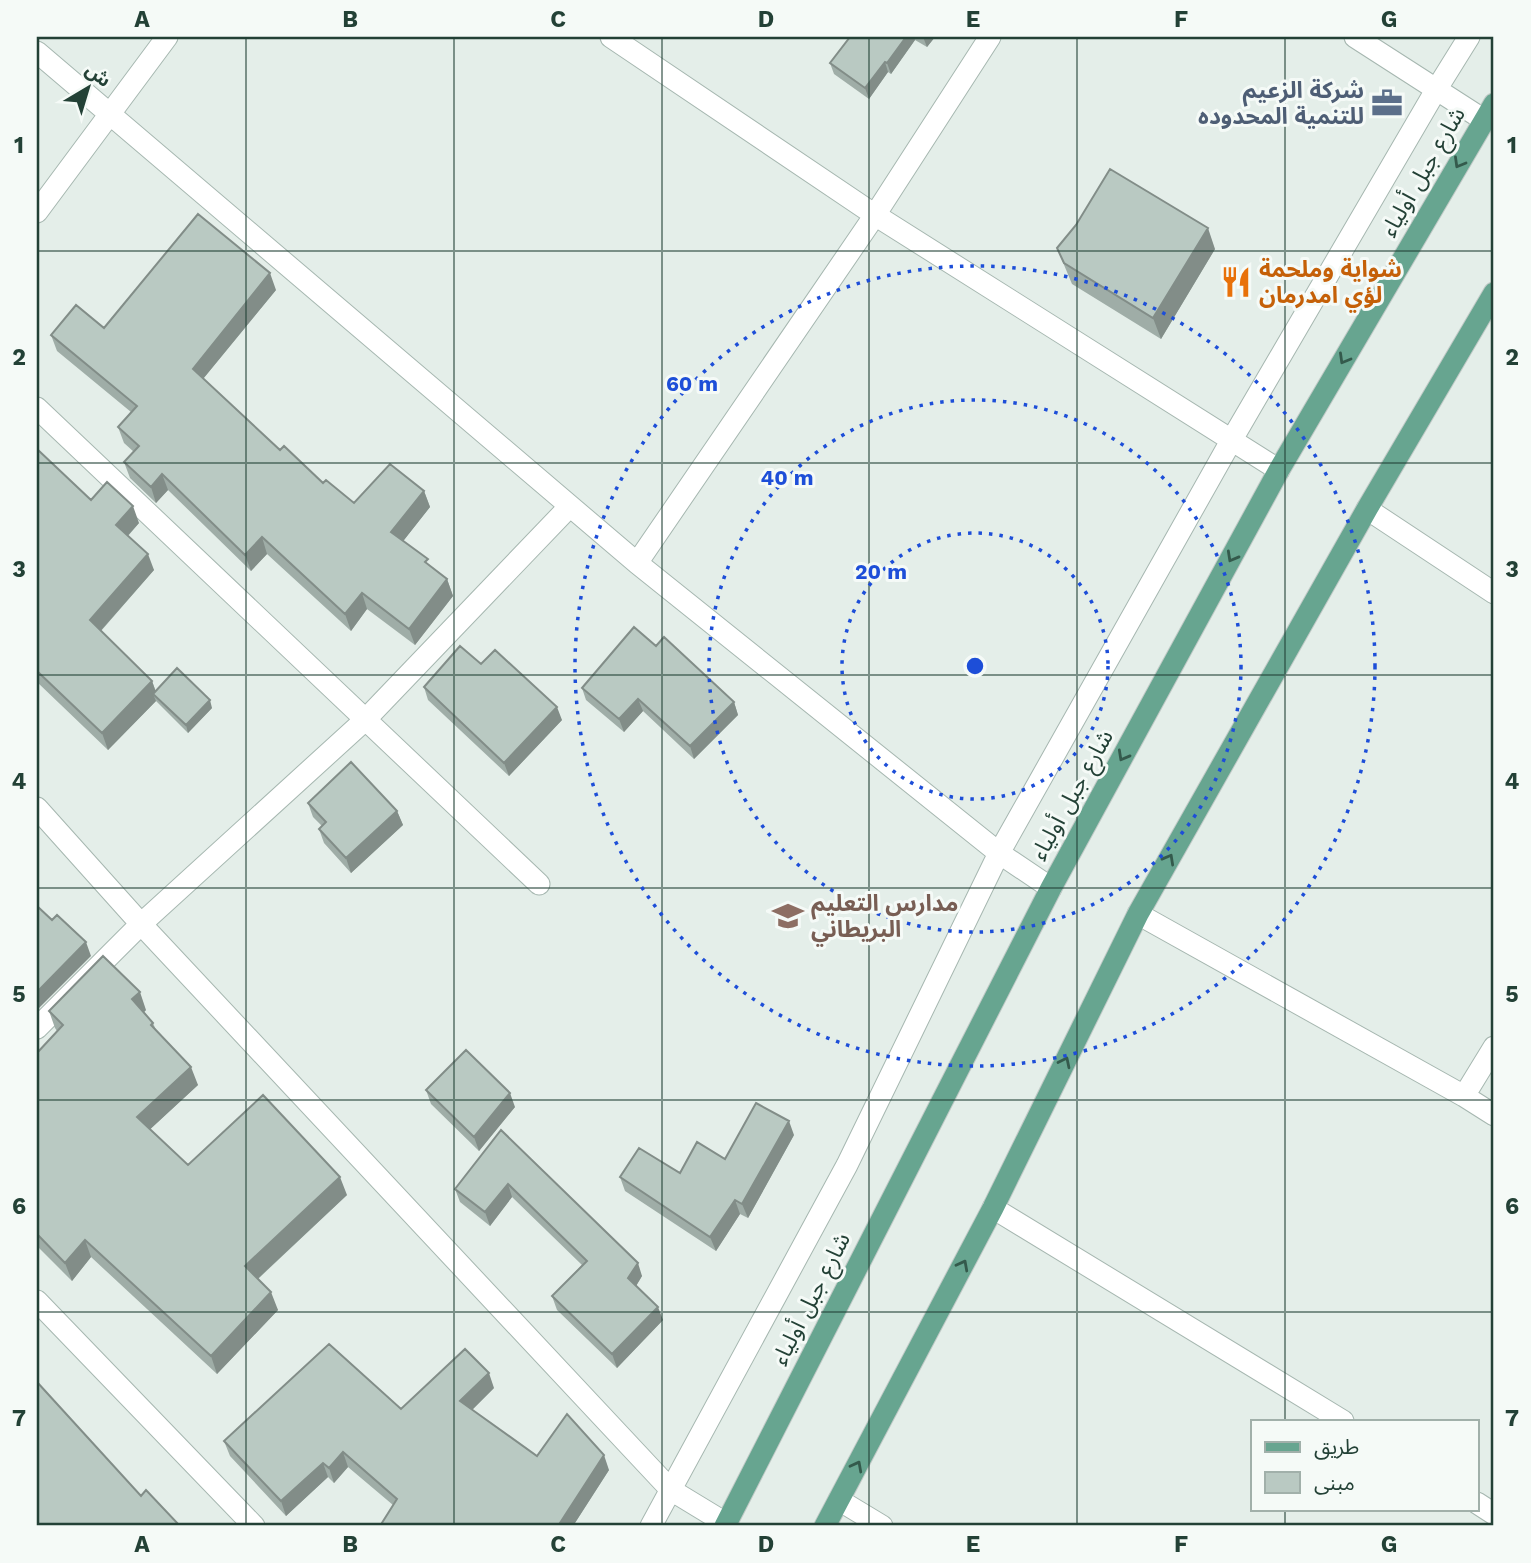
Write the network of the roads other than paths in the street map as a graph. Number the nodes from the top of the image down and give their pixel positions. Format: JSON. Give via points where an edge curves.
{"nodes":[{"id":1,"x":167,"y":37,"type":"edge"},
{"id":2,"x":611,"y":37,"type":"edge"},
{"id":3,"x":990,"y":37,"type":"edge"},
{"id":4,"x":1355,"y":37,"type":"edge"},
{"id":5,"x":1469,"y":37,"type":"edge"},
{"id":6,"x":37,"y":52,"type":"edge"},
{"id":7,"x":1436,"y":90,"type":"junction"},
{"id":8,"x":1489,"y":112,"type":"edge"},
{"id":9,"x":109,"y":116,"type":"junction"},
{"id":10,"x":37,"y":212,"type":"edge"},
{"id":11,"x":875,"y":215,"type":"junction"},
{"id":12,"x":1494,"y":293,"type":"edge"},
{"id":13,"x":37,"y":408,"type":"edge"},
{"id":14,"x":1231,"y":441,"type":"junction"},
{"id":15,"x":1279,"y":470,"type":"junction"},
{"id":16,"x":569,"y":506,"type":"junction"},
{"id":17,"x":1367,"y":509,"type":"junction"},
{"id":18,"x":636,"y":563,"type":"junction"},
{"id":19,"x":1494,"y":593,"type":"edge"},
{"id":20,"x":365,"y":720,"type":"junction"},
{"id":21,"x":37,"y":808,"type":"edge"},
{"id":22,"x":999,"y":853,"type":"junction"},
{"id":23,"x":539,"y":884,"type":"dead end"},
{"id":24,"x":1051,"y":888,"type":"junction"},
{"id":25,"x":1138,"y":914,"type":"junction"},
{"id":26,"x":141,"y":924,"type":"junction"},
{"id":27,"x":37,"y":1028,"type":"edge"},
{"id":28,"x":1494,"y":1047,"type":"edge"},
{"id":29,"x":1464,"y":1096,"type":"junction"},
{"id":30,"x":1494,"y":1115,"type":"edge"},
{"id":31,"x":993,"y":1208,"type":"junction"},
{"id":32,"x":37,"y":1301,"type":"edge"},
{"id":33,"x":1341,"y":1420,"type":"edge"},
{"id":34,"x":671,"y":1490,"type":"junction"},
{"id":35,"x":839,"y":1500,"type":"junction"},
{"id":36,"x":1478,"y":1504,"type":"edge"},
{"id":37,"x":1494,"y":1514,"type":"edge"},
{"id":38,"x":726,"y":1525,"type":"edge"},
{"id":39,"x":254,"y":1526,"type":"edge"},
{"id":40,"x":651,"y":1526,"type":"edge"},
{"id":41,"x":825,"y":1526,"type":"edge"},
{"id":42,"x":882,"y":1526,"type":"edge"}],
"edges":[{"from":1,"to":9,"type":"street"},
{"from":2,"to":11,"type":"street"},
{"from":3,"to":11,"type":"street"},
{"from":4,"to":7,"type":"street"},
{"from":5,"to":7,"type":"street"},
{"from":6,"to":9,"type":"street"},
{"from":7,"to":8,"type":"street"},
{"from":7,"to":14,"type":"street"},
{"from":8,"to":15,"type":"main road","name":"شارع جبل أولياء","one_way":true},
{"from":9,"to":10,"type":"street"},
{"from":9,"to":16,"type":"street"},
{"from":11,"to":14,"type":"street"},
{"from":11,"to":18,"type":"street"},
{"from":12,"to":17,"type":"main road"},
{"from":13,"to":20,"type":"street"},
{"from":14,"to":15,"type":"street"},
{"from":14,"to":22,"type":"street"},
{"from":15,"to":24,"type":"main road","name":"شارع جبل أولياء","one_way":true},
{"from":16,"to":18,"type":"street"},
{"from":16,"to":20,"type":"street"},
{"from":17,"to":19,"type":"street"},
{"from":25,"to":17,"type":"main road","one_way":true},
{"from":18,"to":22,"type":"street"},
{"from":20,"to":23,"type":"street"},
{"from":20,"to":26,"type":"street"},
{"from":21,"to":26,"type":"street"},
{"from":22,"to":24,"type":"street"},
{"from":22,"to":34,"type":"street","via":[[847,1165]]},
{"from":24,"to":38,"type":"main road","name":"شارع جبل أولياء"},
{"from":25,"to":29,"type":"street"},
{"from":31,"to":25,"type":"main road","one_way":true},
{"from":26,"to":27,"type":"street"},
{"from":26,"to":34,"type":"street"},
{"from":28,"to":29,"type":"street"},
{"from":29,"to":30,"type":"street"},
{"from":31,"to":33,"type":"street"},
{"from":35,"to":31,"type":"main road","one_way":true},
{"from":32,"to":39,"type":"street"},
{"from":34,"to":38,"type":"street"},
{"from":34,"to":40,"type":"street"},
{"from":35,"to":41,"type":"main road"},
{"from":35,"to":42,"type":"street"},
{"from":36,"to":37,"type":"street"}]}
